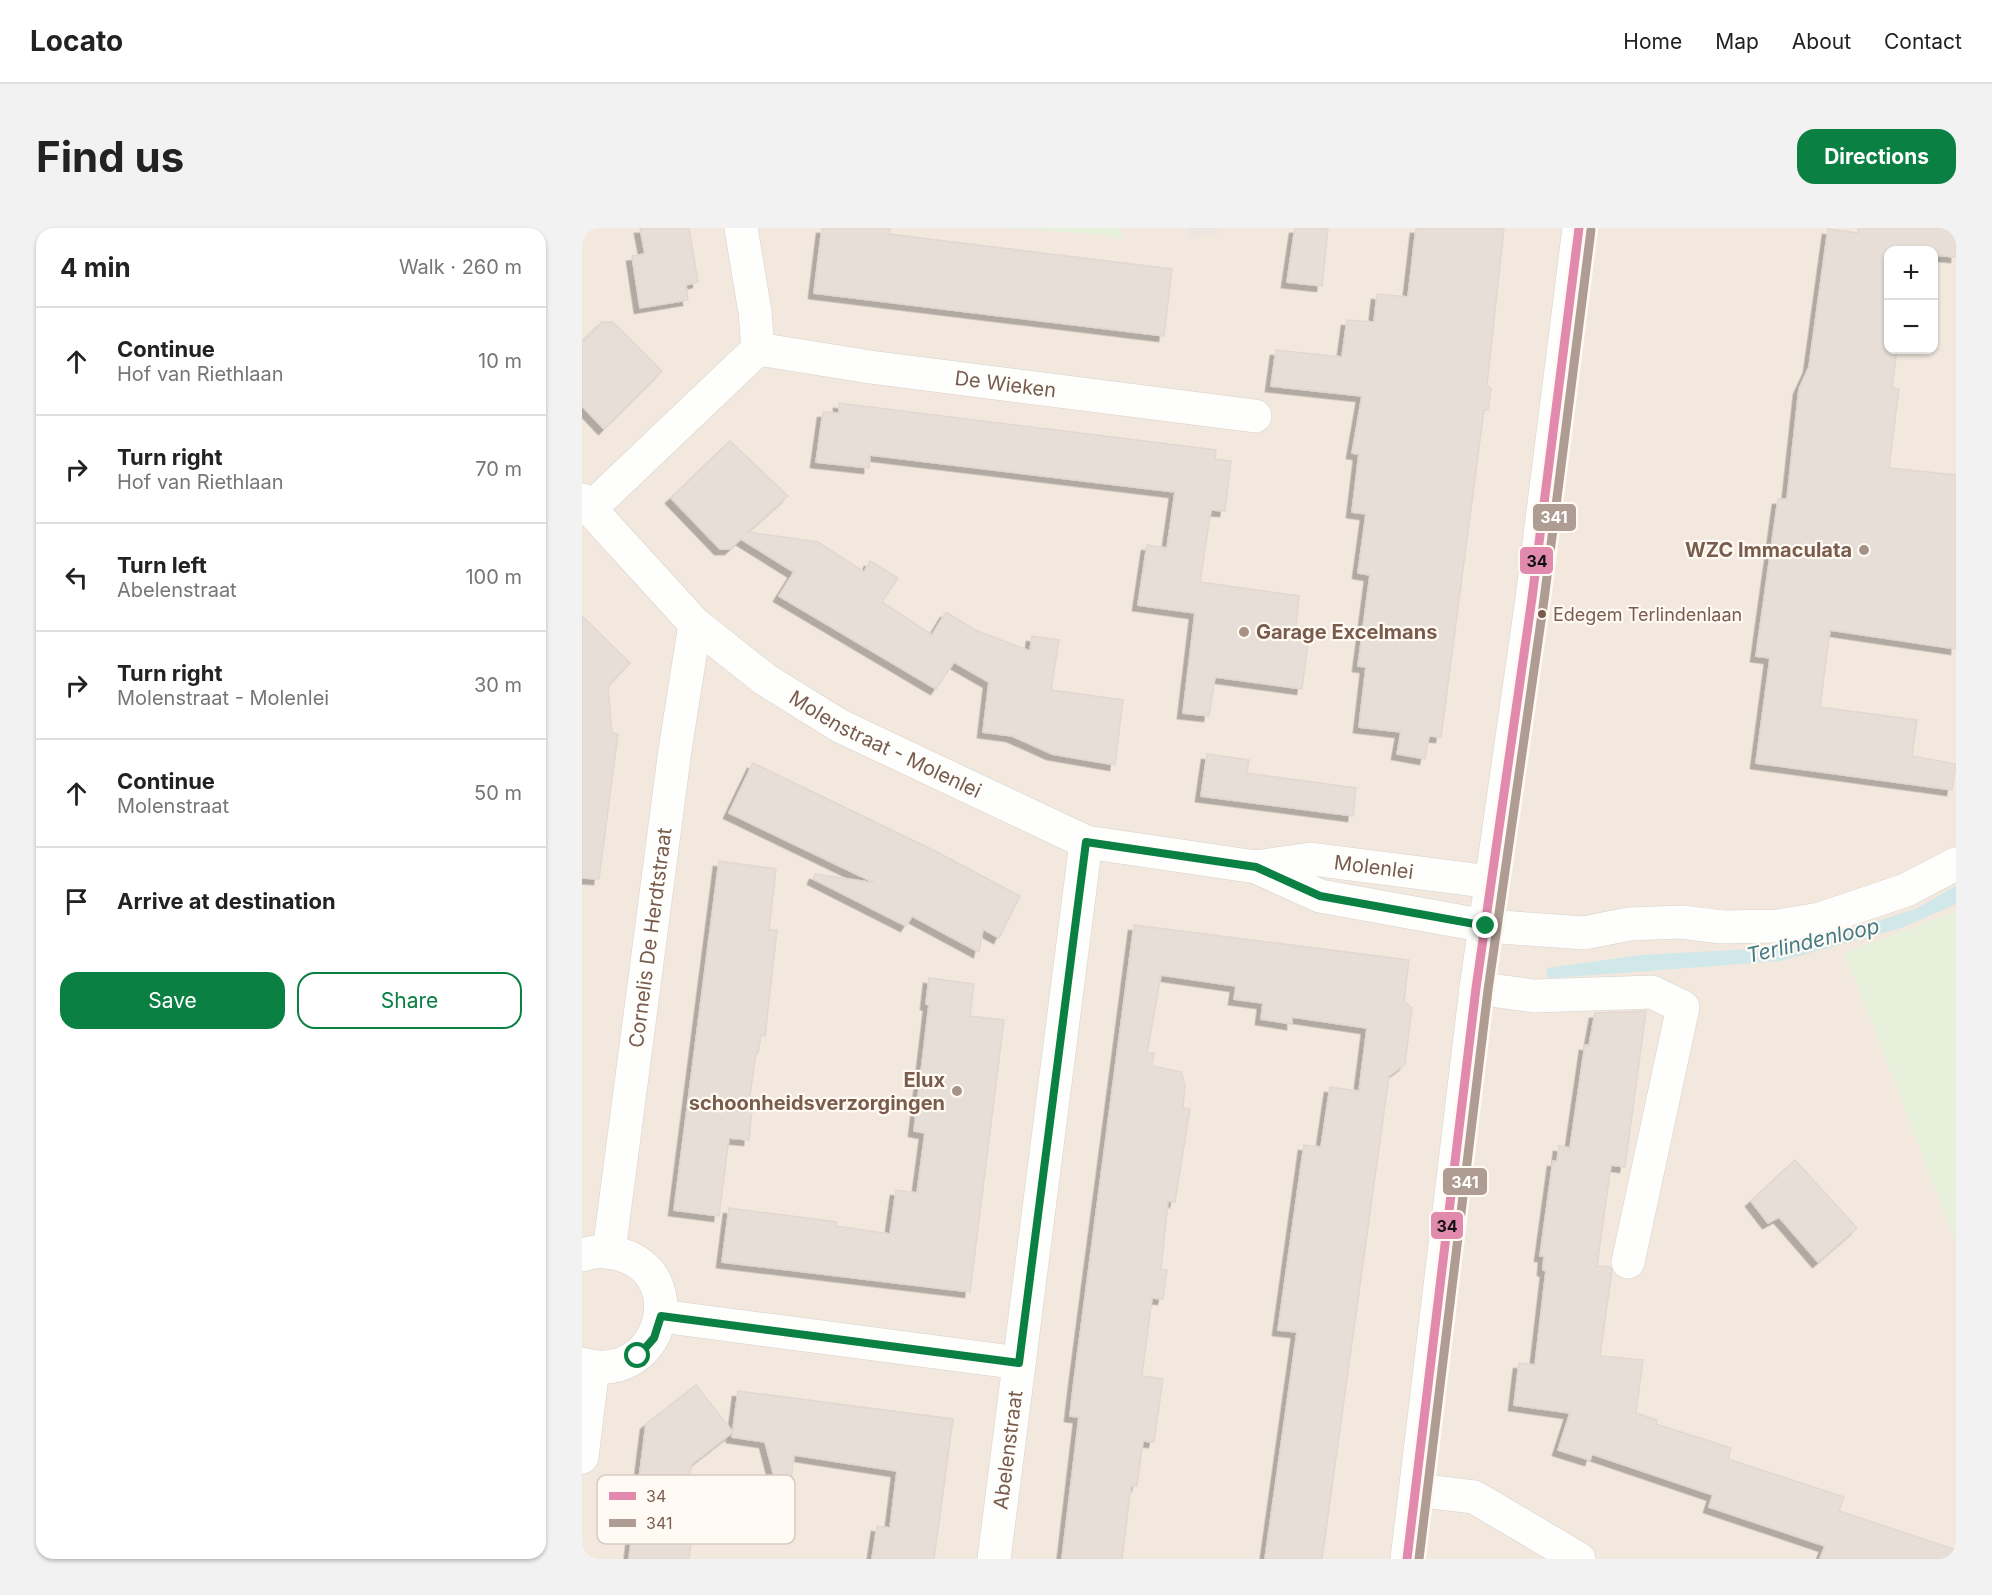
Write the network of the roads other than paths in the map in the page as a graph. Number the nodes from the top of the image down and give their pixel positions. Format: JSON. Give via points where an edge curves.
{"nodes":[{"id":1,"x":741,"y":228,"type":"edge"},
{"id":2,"x":1579,"y":228,"type":"edge"},
{"id":3,"x":758,"y":348,"type":"junction"},
{"id":4,"x":1255,"y":416,"type":"dead end"},
{"id":5,"x":587,"y":504,"type":"edge"},
{"id":6,"x":695,"y":624,"type":"junction"},
{"id":7,"x":1086,"y":842,"type":"junction"},
{"id":8,"x":1956,"y":864,"type":"edge"},
{"id":9,"x":1256,"y":867,"type":"junction"},
{"id":10,"x":1491,"y":882,"type":"junction"},
{"id":11,"x":1486,"y":926,"type":"junction"},
{"id":12,"x":1476,"y":988,"type":"junction"},
{"id":13,"x":596,"y":1253,"type":"edge"},
{"id":14,"x":1628,"y":1262,"type":"dead end"},
{"id":15,"x":661,"y":1316,"type":"junction"},
{"id":16,"x":1019,"y":1363,"type":"junction"},
{"id":17,"x":588,"y":1366,"type":"edge"},
{"id":18,"x":582,"y":1457,"type":"edge"},
{"id":19,"x":1416,"y":1490,"type":"junction"},
{"id":20,"x":994,"y":1559,"type":"edge"},
{"id":21,"x":1407,"y":1559,"type":"edge"},
{"id":22,"x":1579,"y":1559,"type":"edge"}],
"edges":[{"from":1,"to":3,"type":"street"},
{"from":2,"to":10,"type":"street"},
{"from":3,"to":4,"type":"street","name":"De Wieken","via":[[870,367]]},
{"from":3,"to":5,"type":"street"},
{"from":5,"to":6,"type":"street","name":"Molenstraat - Molenlei"},
{"from":6,"to":7,"type":"street","name":"Molenstraat - Molenlei","via":[[766,680],[840,726]]},
{"from":6,"to":13,"type":"street","name":"Cornelis De Herdtstraat"},
{"from":7,"to":9,"type":"street","name":"Molenstraat - Molenlei"},
{"from":7,"to":16,"type":"street","name":"Abelenstraat"},
{"from":8,"to":11,"type":"street","via":[[1906,890],[1820,919],[1778,926],[1722,927],[1681,922],[1629,924],[1584,933]]},
{"from":9,"to":10,"type":"street","name":"Molenlei","via":[[1311,859]]},
{"from":9,"to":11,"type":"street","via":[[1320,896]]},
{"from":10,"to":11,"type":"street"},
{"from":11,"to":12,"type":"street"},
{"from":12,"to":14,"type":"street","via":[[1534,996],[1652,992],[1683,1007]]},
{"from":12,"to":19,"type":"street"},
{"from":13,"to":15,"type":"street","via":[[631,1258],[649,1273],[659,1294]]},
{"from":15,"to":16,"type":"street"},
{"from":15,"to":17,"type":"street","via":[[654,1338],[638,1356],[617,1367]]},
{"from":16,"to":20,"type":"street","name":"Abelenstraat"},
{"from":17,"to":18,"type":"street"},
{"from":19,"to":21,"type":"street"},
{"from":19,"to":22,"type":"street","via":[[1474,1497]]}]}
